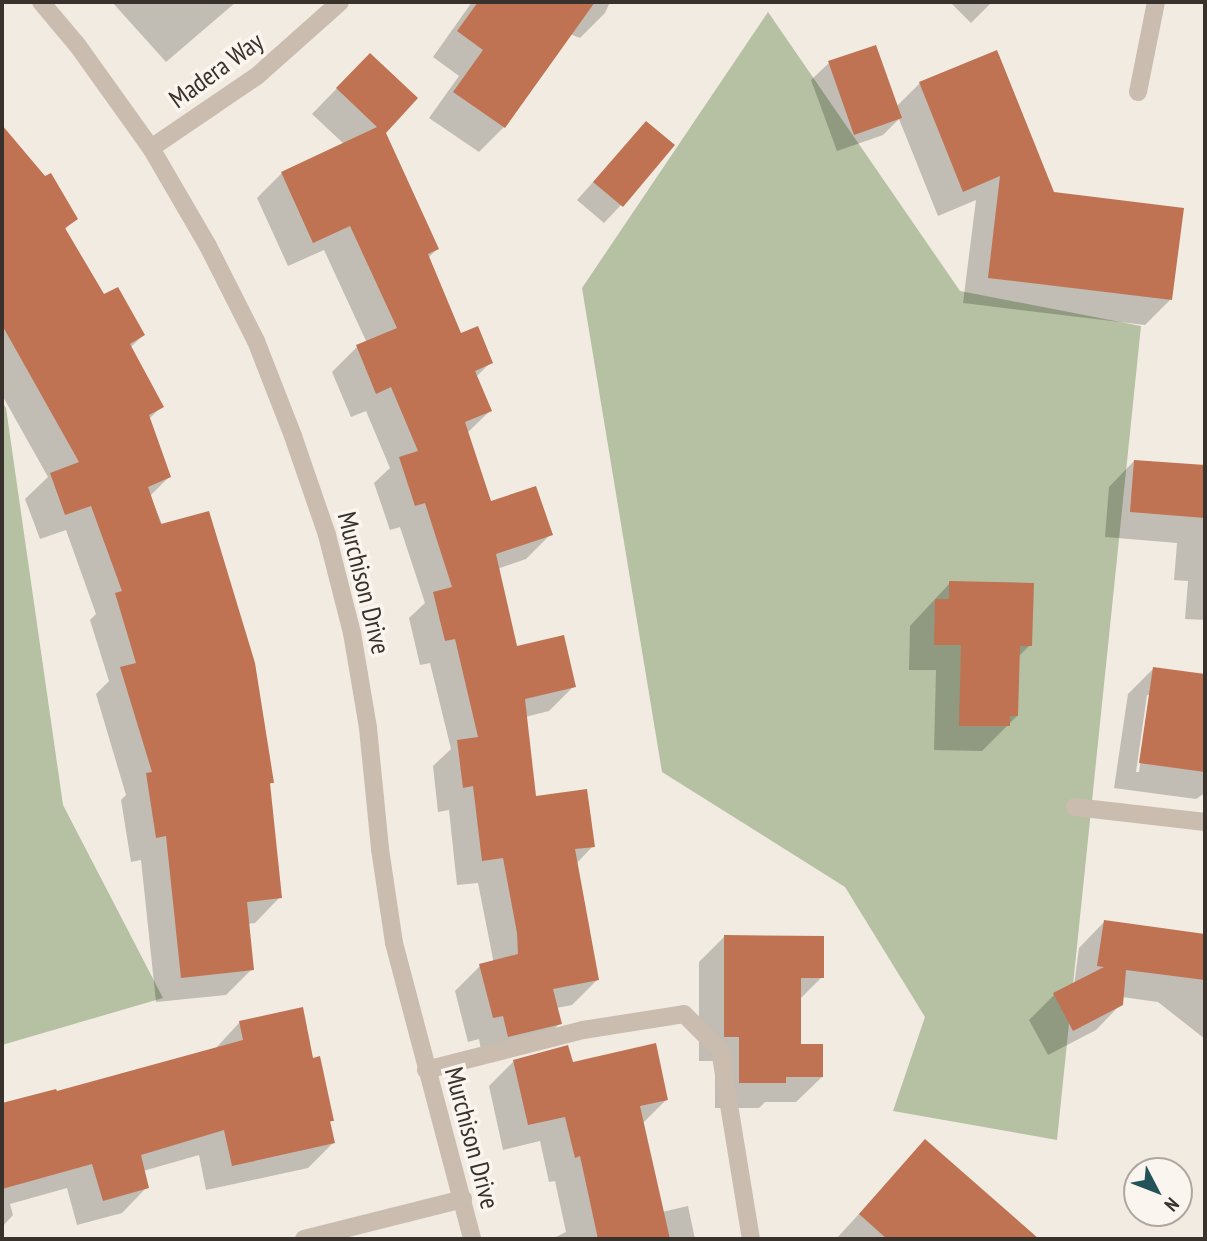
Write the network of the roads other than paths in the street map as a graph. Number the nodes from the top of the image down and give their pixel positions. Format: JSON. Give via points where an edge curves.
{"nodes":[{"id":1,"x":41,"y":2,"type":"edge"},
{"id":2,"x":340,"y":2,"type":"edge"},
{"id":3,"x":1156,"y":2,"type":"edge"},
{"id":4,"x":1138,"y":92,"type":"dead end"},
{"id":5,"x":151,"y":148,"type":"junction"},
{"id":6,"x":1075,"y":807,"type":"dead end"},
{"id":7,"x":1205,"y":822,"type":"edge"},
{"id":8,"x":426,"y":1070,"type":"junction"},
{"id":9,"x":463,"y":1199,"type":"junction"},
{"id":10,"x":304,"y":1239,"type":"edge"},
{"id":11,"x":472,"y":1239,"type":"edge"},
{"id":12,"x":751,"y":1239,"type":"edge"}],
"edges":[{"from":1,"to":5,"type":"street","name":"Murchison Drive"},
{"from":2,"to":5,"type":"street","name":"Madera Way","via":[[257,76]]},
{"from":3,"to":4,"type":"street"},
{"from":5,"to":8,"type":"street","name":"Murchison Drive","via":[[256,341],[327,535],[352,633],[368,728],[394,943]]},
{"from":6,"to":7,"type":"street"},
{"from":8,"to":9,"type":"street","name":"Murchison Drive"},
{"from":8,"to":12,"type":"street","via":[[583,1030],[684,1014],[720,1049]]},
{"from":9,"to":10,"type":"street"},
{"from":9,"to":11,"type":"street","name":"Murchison Drive"}]}
